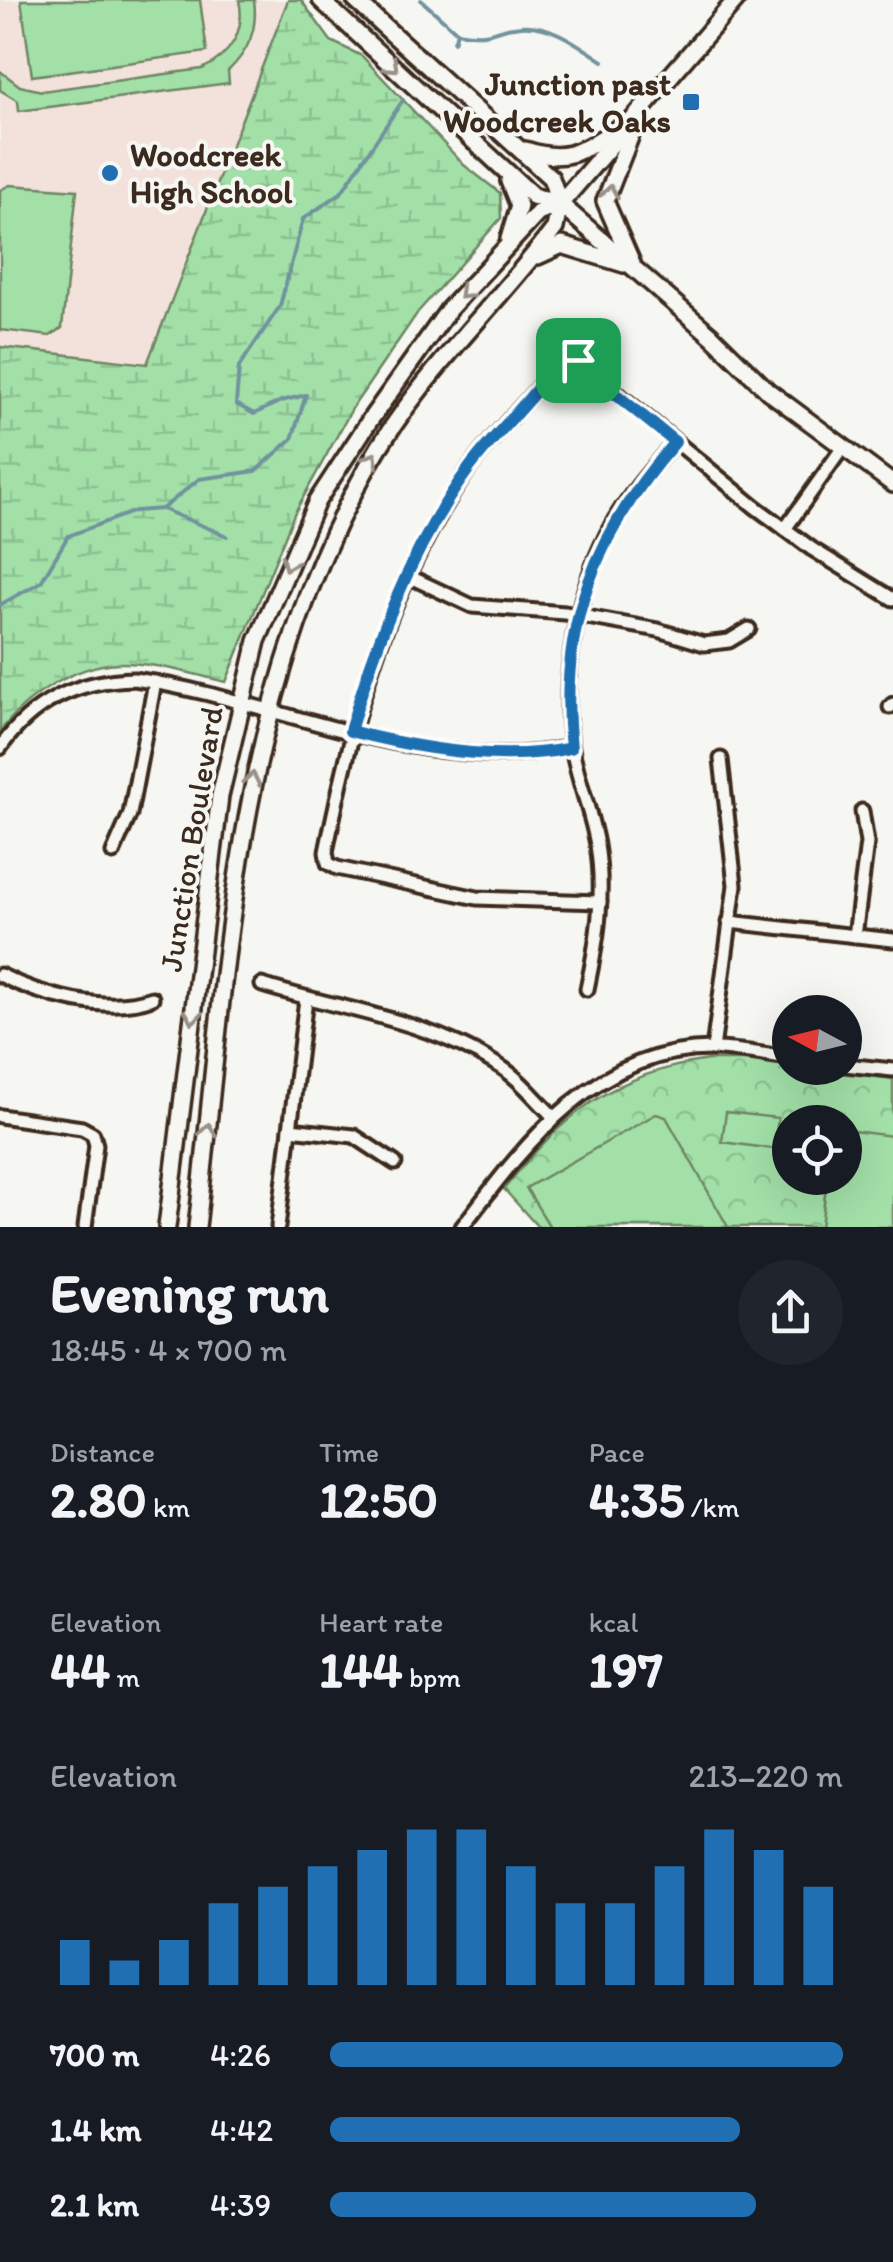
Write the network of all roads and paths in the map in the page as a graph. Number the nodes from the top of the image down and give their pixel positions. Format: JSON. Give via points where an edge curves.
{"nodes":[{"id":1,"x":320,"y":0,"type":"edge"},
{"id":2,"x":355,"y":0,"type":"edge"},
{"id":3,"x":736,"y":0,"type":"edge"},
{"id":4,"x":638,"y":117,"type":"junction"},
{"id":5,"x":517,"y":147,"type":"junction"},
{"id":6,"x":499,"y":166,"type":"junction"},
{"id":7,"x":560,"y":204,"type":"junction"},
{"id":8,"x":506,"y":247,"type":"junction"},
{"id":9,"x":530,"y":261,"type":"junction"},
{"id":10,"x":634,"y":267,"type":"junction"},
{"id":11,"x":675,"y":442,"type":"junction"},
{"id":12,"x":841,"y":450,"type":"junction"},
{"id":13,"x":893,"y":484,"type":"edge"},
{"id":14,"x":784,"y":529,"type":"junction"},
{"id":15,"x":408,"y":576,"type":"junction"},
{"id":16,"x":893,"y":599,"type":"edge"},
{"id":17,"x":581,"y":616,"type":"junction"},
{"id":18,"x":750,"y":629,"type":"dead end"},
{"id":19,"x":155,"y":682,"type":"junction"},
{"id":20,"x":239,"y":702,"type":"junction"},
{"id":21,"x":268,"y":710,"type":"junction"},
{"id":22,"x":350,"y":731,"type":"junction"},
{"id":23,"x":0,"y":748,"type":"edge"},
{"id":24,"x":571,"y":748,"type":"junction"},
{"id":25,"x":721,"y":759,"type":"dead end"},
{"id":26,"x":862,"y":811,"type":"dead end"},
{"id":27,"x":113,"y":853,"type":"dead end"},
{"id":28,"x":600,"y":902,"type":"junction"},
{"id":29,"x":730,"y":922,"type":"junction"},
{"id":30,"x":855,"y":936,"type":"junction"},
{"id":31,"x":893,"y":940,"type":"edge"},
{"id":32,"x":0,"y":976,"type":"edge"},
{"id":33,"x":262,"y":986,"type":"dead end"},
{"id":34,"x":586,"y":989,"type":"dead end"},
{"id":35,"x":152,"y":998,"type":"dead end"},
{"id":36,"x":306,"y":999,"type":"junction"},
{"id":37,"x":714,"y":1049,"type":"junction"},
{"id":38,"x":772,"y":1056,"type":"edge"},
{"id":39,"x":862,"y":1066,"type":"edge"},
{"id":40,"x":893,"y":1070,"type":"edge"},
{"id":41,"x":0,"y":1116,"type":"edge"},
{"id":42,"x":553,"y":1116,"type":"junction"},
{"id":43,"x":290,"y":1128,"type":"junction"},
{"id":44,"x":396,"y":1163,"type":"dead end"},
{"id":45,"x":85,"y":1227,"type":"edge"},
{"id":46,"x":168,"y":1227,"type":"edge"},
{"id":47,"x":197,"y":1227,"type":"edge"},
{"id":48,"x":278,"y":1227,"type":"edge"},
{"id":49,"x":462,"y":1227,"type":"edge"}],
"edges":[{"from":1,"to":6,"type":"main road","one_way":true},
{"from":2,"to":5,"type":"main road"},
{"from":3,"to":4,"type":"main road","name":"Junction Boulevard"},
{"from":4,"to":5,"type":"main road","via":[[569,157]]},
{"from":4,"to":7,"type":"main road","name":"Junction Boulevard"},
{"from":10,"to":4,"type":"main road","one_way":true,"via":[[606,201]]},
{"from":5,"to":7,"type":"main road","via":[[551,178]]},
{"from":6,"to":7,"type":"main road","via":[[534,196]]},
{"from":6,"to":8,"type":"main road","via":[[518,196]]},
{"from":7,"to":8,"type":"main road","name":"Junction Boulevard","via":[[538,213]]},
{"from":7,"to":9,"type":"main road","name":"Junction Boulevard","via":[[555,228]]},
{"from":7,"to":10,"type":"main road"},
{"from":8,"to":20,"type":"main road","name":"Junction Boulevard","one_way":true,"via":[[448,309],[317,500],[262,627]]},
{"from":9,"to":10,"type":"main road","via":[[562,246]]},
{"from":21,"to":9,"type":"main road","name":"Junction Boulevard","one_way":true,"via":[[302,603],[368,464],[428,379]]},
{"from":10,"to":12,"type":"main road"},
{"from":11,"to":14,"type":"street"},
{"from":11,"to":15,"type":"street","via":[[568,356],[467,470]]},
{"from":11,"to":17,"type":"street","via":[[608,532]]},
{"from":12,"to":13,"type":"main road"},
{"from":12,"to":14,"type":"street"},
{"from":14,"to":16,"type":"street"},
{"from":15,"to":17,"type":"street","via":[[472,606]]},
{"from":15,"to":22,"type":"street"},
{"from":17,"to":18,"type":"street","via":[[704,644]]},
{"from":17,"to":24,"type":"street","via":[[568,690]]},
{"from":19,"to":20,"type":"street"},
{"from":19,"to":23,"type":"street","via":[[117,679],[72,689],[36,708]]},
{"from":19,"to":27,"type":"street","via":[[130,814]]},
{"from":20,"to":21,"type":"street"},
{"from":20,"to":46,"type":"main road","name":"Junction Boulevard","one_way":true,"via":[[211,854]]},
{"from":21,"to":22,"type":"street"},
{"from":47,"to":21,"type":"main road","name":"Junction Boulevard","one_way":true,"via":[[241,850]]},
{"from":22,"to":24,"type":"street","via":[[409,745],[516,754]]},
{"from":22,"to":28,"type":"street","via":[[328,863],[451,894]]},
{"from":24,"to":28,"type":"street","via":[[597,846]]},
{"from":25,"to":29,"type":"street","via":[[735,864]]},
{"from":26,"to":30,"type":"street","via":[[866,843]]},
{"from":28,"to":34,"type":"street"},
{"from":29,"to":30,"type":"street"},
{"from":29,"to":37,"type":"street"},
{"from":30,"to":31,"type":"street"},
{"from":32,"to":35,"type":"street","via":[[66,997],[127,1004]]},
{"from":33,"to":36,"type":"street"},
{"from":36,"to":42,"type":"street","via":[[408,1022],[464,1046],[499,1065]]},
{"from":36,"to":43,"type":"street"},
{"from":37,"to":38,"type":"street"},
{"from":37,"to":42,"type":"street","via":[[639,1065],[594,1084]]},
{"from":39,"to":40,"type":"street"},
{"from":41,"to":45,"type":"street","via":[[93,1134]]},
{"from":42,"to":49,"type":"street"},
{"from":43,"to":44,"type":"street","via":[[354,1136]]},
{"from":43,"to":48,"type":"street"}]}
